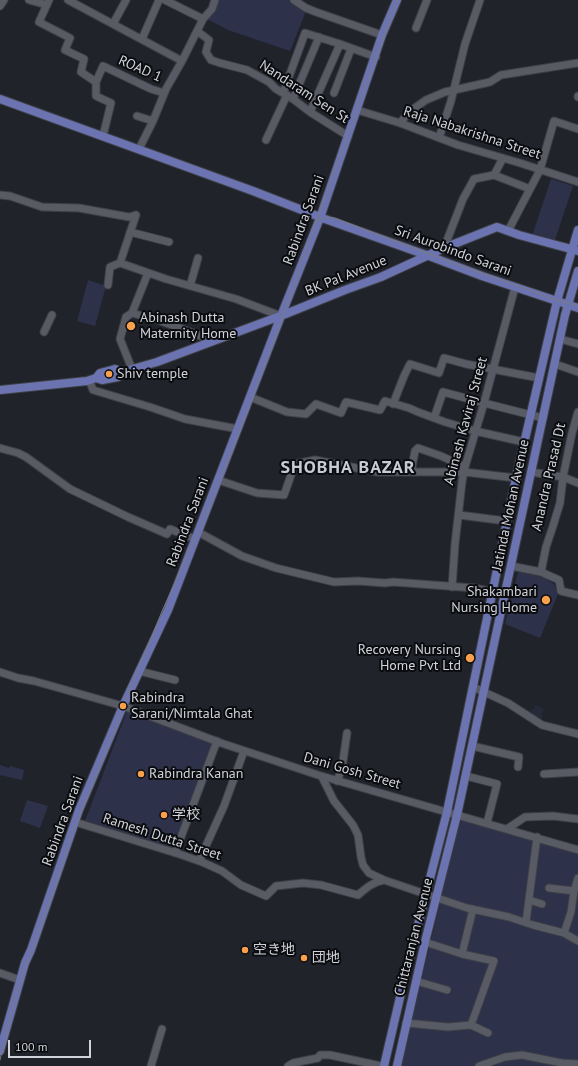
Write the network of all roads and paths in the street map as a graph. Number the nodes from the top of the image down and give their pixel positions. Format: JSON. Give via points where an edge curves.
{"nodes":[{"id":1,"x":4,"y":0,"type":"edge"},
{"id":2,"x":29,"y":0,"type":"edge"},
{"id":3,"x":68,"y":0,"type":"edge"},
{"id":4,"x":126,"y":0,"type":"edge"},
{"id":5,"x":159,"y":0,"type":"edge"},
{"id":6,"x":165,"y":0,"type":"edge"},
{"id":7,"x":215,"y":0,"type":"edge"},
{"id":8,"x":294,"y":0,"type":"edge"},
{"id":9,"x":397,"y":0,"type":"edge"},
{"id":10,"x":427,"y":0,"type":"edge"},
{"id":11,"x":480,"y":0,"type":"edge"},
{"id":12,"x":48,"y":2,"type":"edge"},
{"id":13,"x":0,"y":6,"type":"edge"},
{"id":14,"x":203,"y":19,"type":"junction"},
{"id":15,"x":112,"y":24,"type":"junction"},
{"id":16,"x":416,"y":28,"type":"dead end"},
{"id":17,"x":197,"y":31,"type":"junction"},
{"id":18,"x":382,"y":35,"type":"junction"},
{"id":19,"x":319,"y":37,"type":"junction"},
{"id":20,"x":142,"y":39,"type":"junction"},
{"id":21,"x":340,"y":44,"type":"junction"},
{"id":22,"x":351,"y":49,"type":"junction"},
{"id":23,"x":376,"y":57,"type":"junction"},
{"id":24,"x":182,"y":60,"type":"junction"},
{"id":25,"x":578,"y":63,"type":"edge"},
{"id":26,"x":96,"y":82,"type":"junction"},
{"id":27,"x":453,"y":90,"type":"junction"},
{"id":28,"x":164,"y":93,"type":"junction"},
{"id":29,"x":334,"y":93,"type":"dead end"},
{"id":30,"x":288,"y":96,"type":"junction"},
{"id":31,"x":0,"y":99,"type":"edge"},
{"id":32,"x":357,"y":110,"type":"junction"},
{"id":33,"x":310,"y":112,"type":"junction"},
{"id":34,"x":137,"y":116,"type":"dead end"},
{"id":35,"x":153,"y":122,"type":"junction"},
{"id":36,"x":400,"y":123,"type":"junction"},
{"id":37,"x":578,"y":129,"type":"edge"},
{"id":38,"x":103,"y":136,"type":"junction"},
{"id":39,"x":348,"y":136,"type":"junction"},
{"id":40,"x":439,"y":138,"type":"junction"},
{"id":41,"x":266,"y":140,"type":"dead end"},
{"id":42,"x":139,"y":149,"type":"junction"},
{"id":43,"x":503,"y":158,"type":"junction"},
{"id":44,"x":540,"y":170,"type":"junction"},
{"id":45,"x":494,"y":175,"type":"junction"},
{"id":46,"x":578,"y":182,"type":"edge"},
{"id":47,"x":530,"y":189,"type":"junction"},
{"id":48,"x":0,"y":195,"type":"edge"},
{"id":49,"x":320,"y":218,"type":"junction"},
{"id":50,"x":578,"y":230,"type":"edge"},
{"id":51,"x":508,"y":231,"type":"junction"},
{"id":52,"x":130,"y":232,"type":"junction"},
{"id":53,"x":169,"y":242,"type":"dead end"},
{"id":54,"x":444,"y":248,"type":"junction"},
{"id":55,"x":575,"y":250,"type":"edge"},
{"id":56,"x":429,"y":256,"type":"junction"},
{"id":57,"x":198,"y":258,"type":"dead end"},
{"id":58,"x":120,"y":263,"type":"junction"},
{"id":59,"x":578,"y":271,"type":"edge"},
{"id":60,"x":148,"y":273,"type":"junction"},
{"id":61,"x":108,"y":285,"type":"dead end"},
{"id":62,"x":190,"y":286,"type":"junction"},
{"id":63,"x":515,"y":287,"type":"junction"},
{"id":64,"x":557,"y":301,"type":"junction"},
{"id":65,"x":568,"y":305,"type":"junction"},
{"id":66,"x":578,"y":308,"type":"edge"},
{"id":67,"x":132,"y":313,"type":"junction"},
{"id":68,"x":52,"y":315,"type":"dead end"},
{"id":69,"x":281,"y":316,"type":"junction"},
{"id":70,"x":44,"y":332,"type":"dead end"},
{"id":71,"x":560,"y":339,"type":"junction"},
{"id":72,"x":214,"y":341,"type":"junction"},
{"id":73,"x":578,"y":344,"type":"edge"},
{"id":74,"x":555,"y":364,"type":"junction"},
{"id":75,"x":132,"y":369,"type":"junction"},
{"id":76,"x":493,"y":369,"type":"junction"},
{"id":77,"x":578,"y":372,"type":"edge"},
{"id":78,"x":539,"y":378,"type":"junction"},
{"id":79,"x":93,"y":379,"type":"junction"},
{"id":80,"x":0,"y":390,"type":"edge"},
{"id":81,"x":250,"y":397,"type":"junction"},
{"id":82,"x":484,"y":403,"type":"junction"},
{"id":83,"x":393,"y":404,"type":"junction"},
{"id":84,"x":578,"y":412,"type":"edge"},
{"id":85,"x":531,"y":415,"type":"junction"},
{"id":86,"x":434,"y":418,"type":"junction"},
{"id":87,"x":543,"y":418,"type":"junction"},
{"id":88,"x":238,"y":429,"type":"junction"},
{"id":89,"x":475,"y":431,"type":"junction"},
{"id":90,"x":524,"y":442,"type":"junction"},
{"id":91,"x":0,"y":448,"type":"edge"},
{"id":92,"x":465,"y":470,"type":"junction"},
{"id":93,"x":411,"y":472,"type":"junction"},
{"id":94,"x":531,"y":472,"type":"junction"},
{"id":95,"x":563,"y":477,"type":"junction"},
{"id":96,"x":516,"y":478,"type":"junction"},
{"id":97,"x":218,"y":480,"type":"junction"},
{"id":98,"x":578,"y":482,"type":"edge"},
{"id":99,"x":459,"y":515,"type":"junction"},
{"id":100,"x":506,"y":521,"type":"junction"},
{"id":101,"x":196,"y":536,"type":"junction"},
{"id":102,"x":511,"y":566,"type":"junction"},
{"id":103,"x":541,"y":572,"type":"junction"},
{"id":104,"x":452,"y":587,"type":"junction"},
{"id":105,"x":492,"y":592,"type":"junction"},
{"id":106,"x":578,"y":595,"type":"edge"},
{"id":107,"x":139,"y":671,"type":"junction"},
{"id":108,"x":0,"y":672,"type":"edge"},
{"id":109,"x":175,"y":680,"type":"dead end"},
{"id":110,"x":473,"y":687,"type":"junction"},
{"id":111,"x":484,"y":692,"type":"junction"},
{"id":112,"x":122,"y":706,"type":"junction"},
{"id":113,"x":347,"y":733,"type":"dead end"},
{"id":114,"x":578,"y":734,"type":"edge"},
{"id":115,"x":217,"y":741,"type":"junction"},
{"id":116,"x":472,"y":746,"type":"junction"},
{"id":117,"x":244,"y":751,"type":"junction"},
{"id":118,"x":518,"y":766,"type":"dead end"},
{"id":119,"x":578,"y":772,"type":"edge"},
{"id":120,"x":544,"y":774,"type":"dead end"},
{"id":121,"x":466,"y":776,"type":"junction"},
{"id":122,"x":322,"y":777,"type":"junction"},
{"id":123,"x":337,"y":781,"type":"junction"},
{"id":124,"x":447,"y":812,"type":"junction"},
{"id":125,"x":457,"y":815,"type":"junction"},
{"id":126,"x":578,"y":818,"type":"edge"},
{"id":127,"x":75,"y":822,"type":"junction"},
{"id":128,"x":487,"y":823,"type":"junction"},
{"id":129,"x":507,"y":829,"type":"junction"},
{"id":130,"x":537,"y":838,"type":"junction"},
{"id":131,"x":578,"y":850,"type":"edge"},
{"id":132,"x":175,"y":853,"type":"junction"},
{"id":133,"x":200,"y":861,"type":"junction"},
{"id":134,"x":578,"y":878,"type":"edge"},
{"id":135,"x":384,"y":880,"type":"junction"},
{"id":136,"x":549,"y":888,"type":"dead end"},
{"id":137,"x":574,"y":891,"type":"junction"},
{"id":138,"x":425,"y":894,"type":"junction"},
{"id":139,"x":437,"y":898,"type":"junction"},
{"id":140,"x":529,"y":900,"type":"junction"},
{"id":141,"x":542,"y":904,"type":"dead end"},
{"id":142,"x":473,"y":909,"type":"junction"},
{"id":143,"x":526,"y":922,"type":"junction"},
{"id":144,"x":564,"y":933,"type":"junction"},
{"id":145,"x":578,"y":941,"type":"edge"},
{"id":146,"x":426,"y":942,"type":"junction"},
{"id":147,"x":462,"y":954,"type":"junction"},
{"id":148,"x":0,"y":973,"type":"edge"},
{"id":149,"x":20,"y":980,"type":"junction"},
{"id":150,"x":416,"y":981,"type":"junction"},
{"id":151,"x":447,"y":990,"type":"dead end"},
{"id":152,"x":406,"y":1023,"type":"junction"},
{"id":153,"x":471,"y":1025,"type":"junction"},
{"id":154,"x":162,"y":1029,"type":"dead end"},
{"id":155,"x":488,"y":1033,"type":"dead end"},
{"id":156,"x":0,"y":1051,"type":"edge"},
{"id":157,"x":578,"y":1064,"type":"edge"},
{"id":158,"x":151,"y":1066,"type":"edge"},
{"id":159,"x":288,"y":1066,"type":"edge"},
{"id":160,"x":381,"y":1066,"type":"edge"},
{"id":161,"x":384,"y":1066,"type":"edge"},
{"id":162,"x":397,"y":1066,"type":"edge"},
{"id":163,"x":479,"y":1066,"type":"edge"}],
"edges":[{"from":1,"to":13,"type":"street"},
{"from":2,"to":12,"type":"street"},
{"from":3,"to":15,"type":"street"},
{"from":4,"to":15,"type":"street"},
{"from":5,"to":20,"type":"street"},
{"from":6,"to":14,"type":"street"},
{"from":7,"to":14,"type":"street","via":[[212,10]]},
{"from":8,"to":18,"type":"street","via":[[316,12]]},
{"from":9,"to":18,"type":"main road","name":"Rabindra Sarani"},
{"from":10,"to":16,"type":"street"},
{"from":11,"to":27,"type":"street"},
{"from":12,"to":26,"type":"street","via":[[40,22],[70,38],[65,50],[84,59],[81,72]]},
{"from":14,"to":17,"type":"street"},
{"from":15,"to":20,"type":"street"},
{"from":17,"to":24,"type":"street"},
{"from":17,"to":30,"type":"street","name":"Nandaram Sen St","via":[[209,40],[206,52],[211,60],[247,70]]},
{"from":18,"to":23,"type":"main road","name":"Rabindra Sarani"},
{"from":19,"to":21,"type":"street"},
{"from":19,"to":30,"type":"street"},
{"from":19,"to":30,"type":"street","via":[[305,33]]},
{"from":20,"to":24,"type":"street"},
{"from":21,"to":22,"type":"street"},
{"from":21,"to":33,"type":"street"},
{"from":22,"to":23,"type":"street"},
{"from":22,"to":29,"type":"street"},
{"from":23,"to":32,"type":"main road","name":"Rabindra Sarani"},
{"from":24,"to":28,"type":"street"},
{"from":25,"to":27,"type":"street","via":[[501,75],[490,82]]},
{"from":26,"to":28,"type":"street","name":"ROAD 1","via":[[103,66]]},
{"from":26,"to":38,"type":"street","via":[[96,96],[111,103]]},
{"from":27,"to":36,"type":"street","via":[[426,100],[409,112]]},
{"from":27,"to":40,"type":"street"},
{"from":28,"to":35,"type":"street"},
{"from":30,"to":33,"type":"street","name":"Nandaram Sen St"},
{"from":30,"to":41,"type":"street"},
{"from":31,"to":38,"type":"main road","name":"Sri Aurobindo Sarani"},
{"from":32,"to":36,"type":"street","name":"Raja Nabakrishna Street"},
{"from":32,"to":39,"type":"main road","name":"Rabindra Sarani"},
{"from":33,"to":39,"type":"street","name":"Nandaram Sen St"},
{"from":34,"to":35,"type":"street"},
{"from":35,"to":42,"type":"street"},
{"from":36,"to":40,"type":"street","name":"Raja Nabakrishna Street"},
{"from":37,"to":44,"type":"street","via":[[554,121]]},
{"from":38,"to":42,"type":"main road","name":"Sri Aurobindo Sarani"},
{"from":39,"to":49,"type":"main road","name":"Rabindra Sarani"},
{"from":40,"to":43,"type":"street","name":"Raja Nabakrishna Street"},
{"from":42,"to":49,"type":"main road","name":"Sri Aurobindo Sarani"},
{"from":43,"to":44,"type":"street","name":"Raja Nabakrishna Street"},
{"from":43,"to":45,"type":"street"},
{"from":44,"to":46,"type":"street","name":"Raja Nabakrishna Street"},
{"from":44,"to":47,"type":"street"},
{"from":45,"to":47,"type":"street"},
{"from":45,"to":54,"type":"street","via":[[474,179],[463,199]]},
{"from":47,"to":51,"type":"street"},
{"from":48,"to":52,"type":"street","via":[[42,207],[79,208],[129,217],[136,215]]},
{"from":49,"to":56,"type":"main road","name":"Sri Aurobindo Sarani"},
{"from":49,"to":69,"type":"main road","name":"Rabindra Sarani"},
{"from":50,"to":55,"type":"main road"},
{"from":51,"to":54,"type":"main road","name":"BK Pal Avenue","via":[[497,227]]},
{"from":51,"to":55,"type":"main road","name":"BK Pal Avenue"},
{"from":52,"to":53,"type":"street"},
{"from":52,"to":58,"type":"street"},
{"from":54,"to":56,"type":"main road","name":"BK Pal Avenue"},
{"from":55,"to":64,"type":"main road"},
{"from":56,"to":63,"type":"main road","name":"Sri Aurobindo Sarani"},
{"from":56,"to":69,"type":"main road","name":"BK Pal Avenue"},
{"from":57,"to":62,"type":"street"},
{"from":58,"to":60,"type":"street"},
{"from":58,"to":61,"type":"street","via":[[110,268]]},
{"from":59,"to":65,"type":"main road","name":"Jatinda Mohan Avenue"},
{"from":60,"to":62,"type":"street"},
{"from":60,"to":67,"type":"street"},
{"from":62,"to":69,"type":"street","via":[[236,299]]},
{"from":63,"to":64,"type":"main road","name":"Sri Aurobindo Sarani"},
{"from":63,"to":76,"type":"street","name":"Abinash Kaviraj Street"},
{"from":64,"to":65,"type":"main road","name":"Sri Aurobindo Sarani"},
{"from":64,"to":78,"type":"main road"},
{"from":65,"to":66,"type":"main road","name":"Sri Aurobindo Sarani"},
{"from":65,"to":71,"type":"main road","name":"Jatinda Mohan Avenue"},
{"from":67,"to":72,"type":"street"},
{"from":67,"to":75,"type":"street","via":[[126,317],[120,339]]},
{"from":68,"to":70,"type":"street"},
{"from":69,"to":72,"type":"main road","name":"BK Pal Avenue"},
{"from":69,"to":81,"type":"main road","name":"Rabindra Sarani"},
{"from":71,"to":73,"type":"street"},
{"from":71,"to":74,"type":"main road","name":"Jatinda Mohan Avenue"},
{"from":72,"to":75,"type":"main road","name":"BK Pal Avenue"},
{"from":74,"to":77,"type":"street"},
{"from":74,"to":87,"type":"main road","name":"Jatinda Mohan Avenue"},
{"from":75,"to":79,"type":"main road","name":"BK Pal Avenue","via":[[122,372],[118,377]]},
{"from":76,"to":78,"type":"street"},
{"from":76,"to":82,"type":"street","name":"Abinash Kaviraj Street"},
{"from":76,"to":83,"type":"street","via":[[444,358],[439,373],[410,364]]},
{"from":78,"to":85,"type":"main road"},
{"from":79,"to":80,"type":"main road","name":"BK Pal Avenue"},
{"from":79,"to":88,"type":"street","via":[[93,390],[185,419]]},
{"from":81,"to":83,"type":"street","via":[[287,412],[306,414],[316,404],[341,413],[346,402],[380,410],[385,401]]},
{"from":81,"to":88,"type":"main road","name":"Rabindra Sarani"},
{"from":82,"to":85,"type":"street"},
{"from":82,"to":86,"type":"street","via":[[443,392]]},
{"from":82,"to":89,"type":"street","name":"Abinash Kaviraj Street"},
{"from":83,"to":86,"type":"street"},
{"from":84,"to":95,"type":"street","name":"Anandra Prasad Dt"},
{"from":85,"to":87,"type":"street"},
{"from":85,"to":90,"type":"main road"},
{"from":86,"to":89,"type":"street"},
{"from":87,"to":94,"type":"main road","name":"Jatinda Mohan Avenue"},
{"from":88,"to":97,"type":"main road","name":"Rabindra Sarani"},
{"from":89,"to":90,"type":"street"},
{"from":89,"to":92,"type":"street","name":"Abinash Kaviraj Street"},
{"from":90,"to":96,"type":"main road"},
{"from":91,"to":101,"type":"street","via":[[26,457],[70,489],[128,517],[167,534],[170,528]]},
{"from":92,"to":93,"type":"street"},
{"from":92,"to":93,"type":"street","via":[[441,456],[418,448]]},
{"from":92,"to":96,"type":"street"},
{"from":92,"to":99,"type":"street","name":"Abinash Kaviraj Street"},
{"from":93,"to":97,"type":"street","via":[[377,472],[315,460],[295,464],[284,495],[257,493]]},
{"from":94,"to":95,"type":"street"},
{"from":94,"to":102,"type":"main road","name":"Jatinda Mohan Avenue"},
{"from":95,"to":98,"type":"street"},
{"from":95,"to":103,"type":"street","name":"Anandra Prasad Dt","via":[[560,503]]},
{"from":96,"to":100,"type":"main road"},
{"from":97,"to":101,"type":"main road","name":"Rabindra Sarani"},
{"from":99,"to":100,"type":"street"},
{"from":99,"to":104,"type":"street","name":"Abinash Kaviraj Street"},
{"from":100,"to":105,"type":"main road"},
{"from":101,"to":104,"type":"street","via":[[276,568],[334,582],[393,582]]},
{"from":101,"to":107,"type":"main road","name":"Rabindra Sarani","via":[[168,610]]},
{"from":102,"to":103,"type":"street"},
{"from":102,"to":111,"type":"main road","name":"Jatinda Mohan Avenue"},
{"from":103,"to":106,"type":"street","via":[[559,580],[561,591]]},
{"from":104,"to":105,"type":"street"},
{"from":105,"to":110,"type":"main road"},
{"from":107,"to":109,"type":"street"},
{"from":107,"to":112,"type":"main road","name":"Rabindra Sarani"},
{"from":108,"to":112,"type":"street","name":"Dani Gosh Street"},
{"from":110,"to":111,"type":"street"},
{"from":110,"to":124,"type":"main road"},
{"from":111,"to":114,"type":"street","via":[[508,703],[542,725]]},
{"from":111,"to":116,"type":"main road","name":"Jatinda Mohan Avenue"},
{"from":112,"to":115,"type":"street","name":"Dani Gosh Street"},
{"from":112,"to":127,"type":"main road","name":"Rabindra Sarani"},
{"from":113,"to":123,"type":"street","via":[[342,768]]},
{"from":115,"to":117,"type":"street","name":"Dani Gosh Street"},
{"from":115,"to":132,"type":"street"},
{"from":116,"to":118,"type":"street","via":[[519,757]]},
{"from":116,"to":121,"type":"main road","name":"Jatinda Mohan Avenue"},
{"from":117,"to":122,"type":"street","name":"Dani Gosh Street"},
{"from":117,"to":133,"type":"street"},
{"from":119,"to":120,"type":"street"},
{"from":121,"to":125,"type":"main road","name":"Jatinda Mohan Avenue"},
{"from":121,"to":128,"type":"street","via":[[497,784]]},
{"from":122,"to":123,"type":"street","name":"Dani Gosh Street"},
{"from":122,"to":135,"type":"street","via":[[334,801],[358,835],[363,865],[369,873]]},
{"from":123,"to":124,"type":"street","name":"Dani Gosh Street"},
{"from":124,"to":125,"type":"street","name":"Dani Gosh Street"},
{"from":124,"to":138,"type":"main road"},
{"from":125,"to":128,"type":"street","name":"Dani Gosh Street"},
{"from":125,"to":139,"type":"main road","name":"Chittaranjan Avenue"},
{"from":126,"to":129,"type":"street","via":[[525,817]]},
{"from":127,"to":132,"type":"street","name":"Ramesh Dutta Street"},
{"from":127,"to":149,"type":"main road","name":"Rabindra Sarani"},
{"from":128,"to":129,"type":"street","name":"Dani Gosh Street"},
{"from":129,"to":130,"type":"street","name":"Dani Gosh Street"},
{"from":130,"to":131,"type":"street","name":"Dani Gosh Street"},
{"from":130,"to":140,"type":"street"},
{"from":132,"to":133,"type":"street","name":"Ramesh Dutta Street"},
{"from":133,"to":135,"type":"street","name":"Ramesh Dutta Street","via":[[266,896],[276,886],[303,883],[358,895],[377,881]]},
{"from":134,"to":137,"type":"street"},
{"from":135,"to":138,"type":"street"},
{"from":136,"to":137,"type":"street"},
{"from":137,"to":144,"type":"street"},
{"from":138,"to":139,"type":"street"},
{"from":138,"to":161,"type":"main road"},
{"from":139,"to":142,"type":"street"},
{"from":139,"to":146,"type":"main road","name":"Chittaranjan Avenue"},
{"from":140,"to":141,"type":"street"},
{"from":140,"to":143,"type":"street"},
{"from":142,"to":143,"type":"street"},
{"from":142,"to":147,"type":"street"},
{"from":143,"to":144,"type":"street"},
{"from":144,"to":145,"type":"street"},
{"from":146,"to":147,"type":"street"},
{"from":146,"to":150,"type":"main road","name":"Chittaranjan Avenue"},
{"from":147,"to":153,"type":"street","via":[[494,961]]},
{"from":148,"to":149,"type":"street"},
{"from":149,"to":156,"type":"main road","name":"Rabindra Sarani"},
{"from":150,"to":151,"type":"street"},
{"from":150,"to":152,"type":"main road","name":"Chittaranjan Avenue"},
{"from":152,"to":153,"type":"street","via":[[448,1027]]},
{"from":152,"to":162,"type":"main road","name":"Chittaranjan Avenue"},
{"from":153,"to":155,"type":"street"},
{"from":154,"to":158,"type":"street"},
{"from":157,"to":163,"type":"street","via":[[522,1055],[505,1057]]},
{"from":159,"to":160,"type":"street","via":[[318,1058],[320,1055]]}]}
